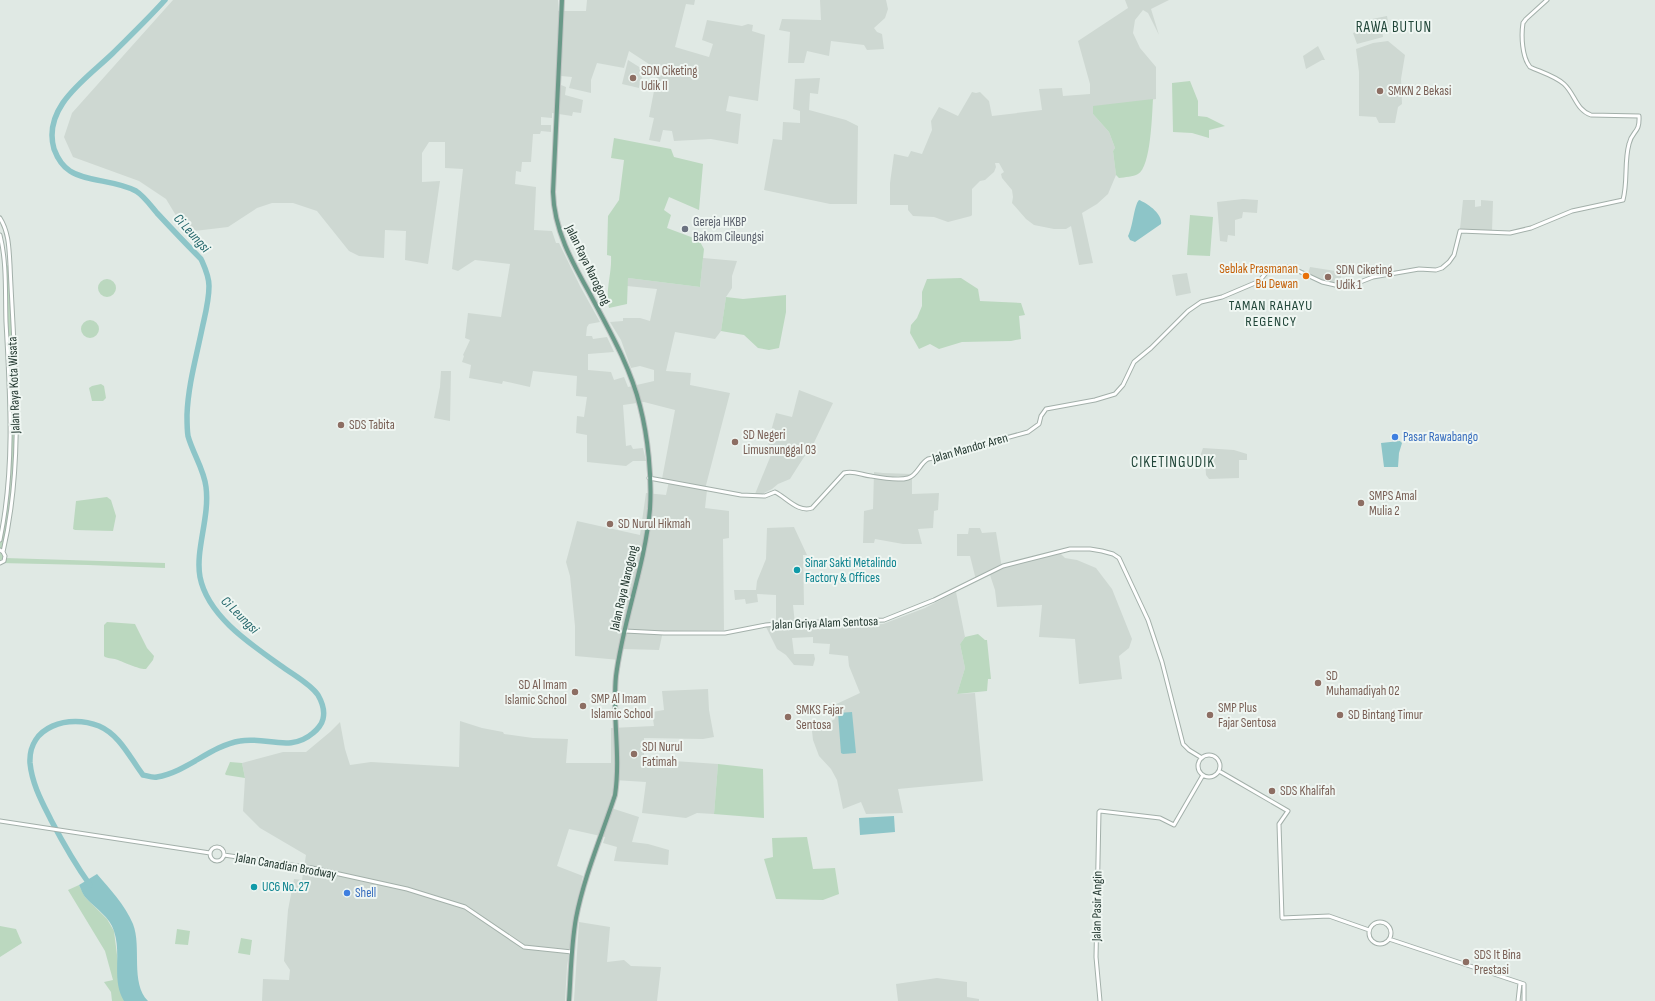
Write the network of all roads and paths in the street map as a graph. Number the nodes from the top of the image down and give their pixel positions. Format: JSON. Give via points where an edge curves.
{"nodes":[{"id":1,"x":562,"y":0,"type":"edge"},
{"id":2,"x":1547,"y":0,"type":"edge"},
{"id":3,"x":0,"y":218,"type":"edge"},
{"id":4,"x":0,"y":235,"type":"edge"},
{"id":5,"x":649,"y":478,"type":"junction"},
{"id":6,"x":0,"y":540,"type":"edge"},
{"id":7,"x":2,"y":551,"type":"edge"},
{"id":8,"x":0,"y":564,"type":"edge"},
{"id":9,"x":625,"y":631,"type":"junction"},
{"id":10,"x":1202,"y":758,"type":"junction"},
{"id":11,"x":1219,"y":771,"type":"junction"},
{"id":12,"x":1203,"y":775,"type":"junction"},
{"id":13,"x":0,"y":821,"type":"edge"},
{"id":14,"x":210,"y":853,"type":"junction"},
{"id":15,"x":224,"y":855,"type":"junction"},
{"id":16,"x":1369,"y":930,"type":"junction"},
{"id":17,"x":1389,"y":939,"type":"junction"},
{"id":18,"x":572,"y":952,"type":"junction"},
{"id":19,"x":1520,"y":983,"type":"junction"},
{"id":20,"x":569,"y":1001,"type":"edge"},
{"id":21,"x":1100,"y":1001,"type":"edge"},
{"id":22,"x":1518,"y":1001,"type":"edge"},
{"id":23,"x":1524,"y":1001,"type":"edge"}],
"edges":[{"from":1,"to":5,"type":"main road","name":"Jalan Raya Narogong","via":[[554,213],[572,261],[631,378],[645,433]]},
{"from":2,"to":5,"type":"street","name":"Jalan Mandor Aren","via":[[1523,24],[1527,64],[1566,85],[1585,113],[1639,116],[1639,127],[1629,144],[1623,200],[1572,211],[1531,228],[1510,233],[1460,231],[1454,255],[1442,268],[1436,270],[1419,269],[1373,277],[1344,287],[1322,282],[1290,267],[1271,267],[1255,283],[1222,297],[1201,302],[1188,310],[1134,362],[1123,386],[1115,394],[1046,409],[1039,424],[1028,432],[967,451],[928,459],[909,478],[895,479],[853,472],[844,473],[812,508],[798,507],[775,492],[764,496],[741,495]]},
{"from":3,"to":7,"type":"street","name":"Jalan Raya Kota Wisata","via":[[7,239],[10,265],[16,438],[14,490]]},
{"from":4,"to":6,"type":"street","name":"Jalan Raya Kota Wisata","via":[[4,266],[11,447]]},
{"from":5,"to":9,"type":"main road","name":"Jalan Raya Narogong","via":[[650,509],[646,535]]},
{"from":7,"to":8,"type":"street","name":"Jalan Raya Kota Wisata","via":[[5,558]]},
{"from":9,"to":10,"type":"street","name":"Jalan Griya Alam Sentosa","via":[[724,632],[789,623],[884,620],[934,600],[1003,566],[1069,549],[1113,554],[1119,558],[1154,636],[1183,744]]},
{"from":9,"to":18,"type":"main road","name":"Jalan Raya Narogong","via":[[614,698],[618,780],[609,815],[583,890]]},
{"from":10,"to":11,"type":"street","via":[[1208,755],[1217,757]]},
{"from":10,"to":12,"type":"street","via":[[1198,764]]},
{"from":11,"to":12,"type":"street","via":[[1212,776]]},
{"from":11,"to":16,"type":"street","via":[[1288,810],[1279,824],[1282,918],[1329,916]]},
{"from":12,"to":21,"type":"street","name":"Jalan Pasir Angin","via":[[1174,825],[1160,818],[1100,811],[1099,813],[1096,957]]},
{"from":13,"to":14,"type":"street"},
{"from":14,"to":15,"type":"street","via":[[218,847]]},
{"from":14,"to":15,"type":"street","via":[[211,858],[216,861]]},
{"from":15,"to":18,"type":"street","name":"Jalan Canadian Brodway","via":[[312,868],[407,889],[465,907],[524,947]]},
{"from":16,"to":17,"type":"street","via":[[1369,937],[1376,944],[1384,944]]},
{"from":16,"to":17,"type":"street","via":[[1376,923],[1383,923],[1390,929]]},
{"from":17,"to":19,"type":"street"},
{"from":18,"to":20,"type":"main road","name":"Jalan Raya Narogong"},
{"from":19,"to":22,"type":"street"},
{"from":19,"to":23,"type":"street","via":[[1524,984]]}]}
